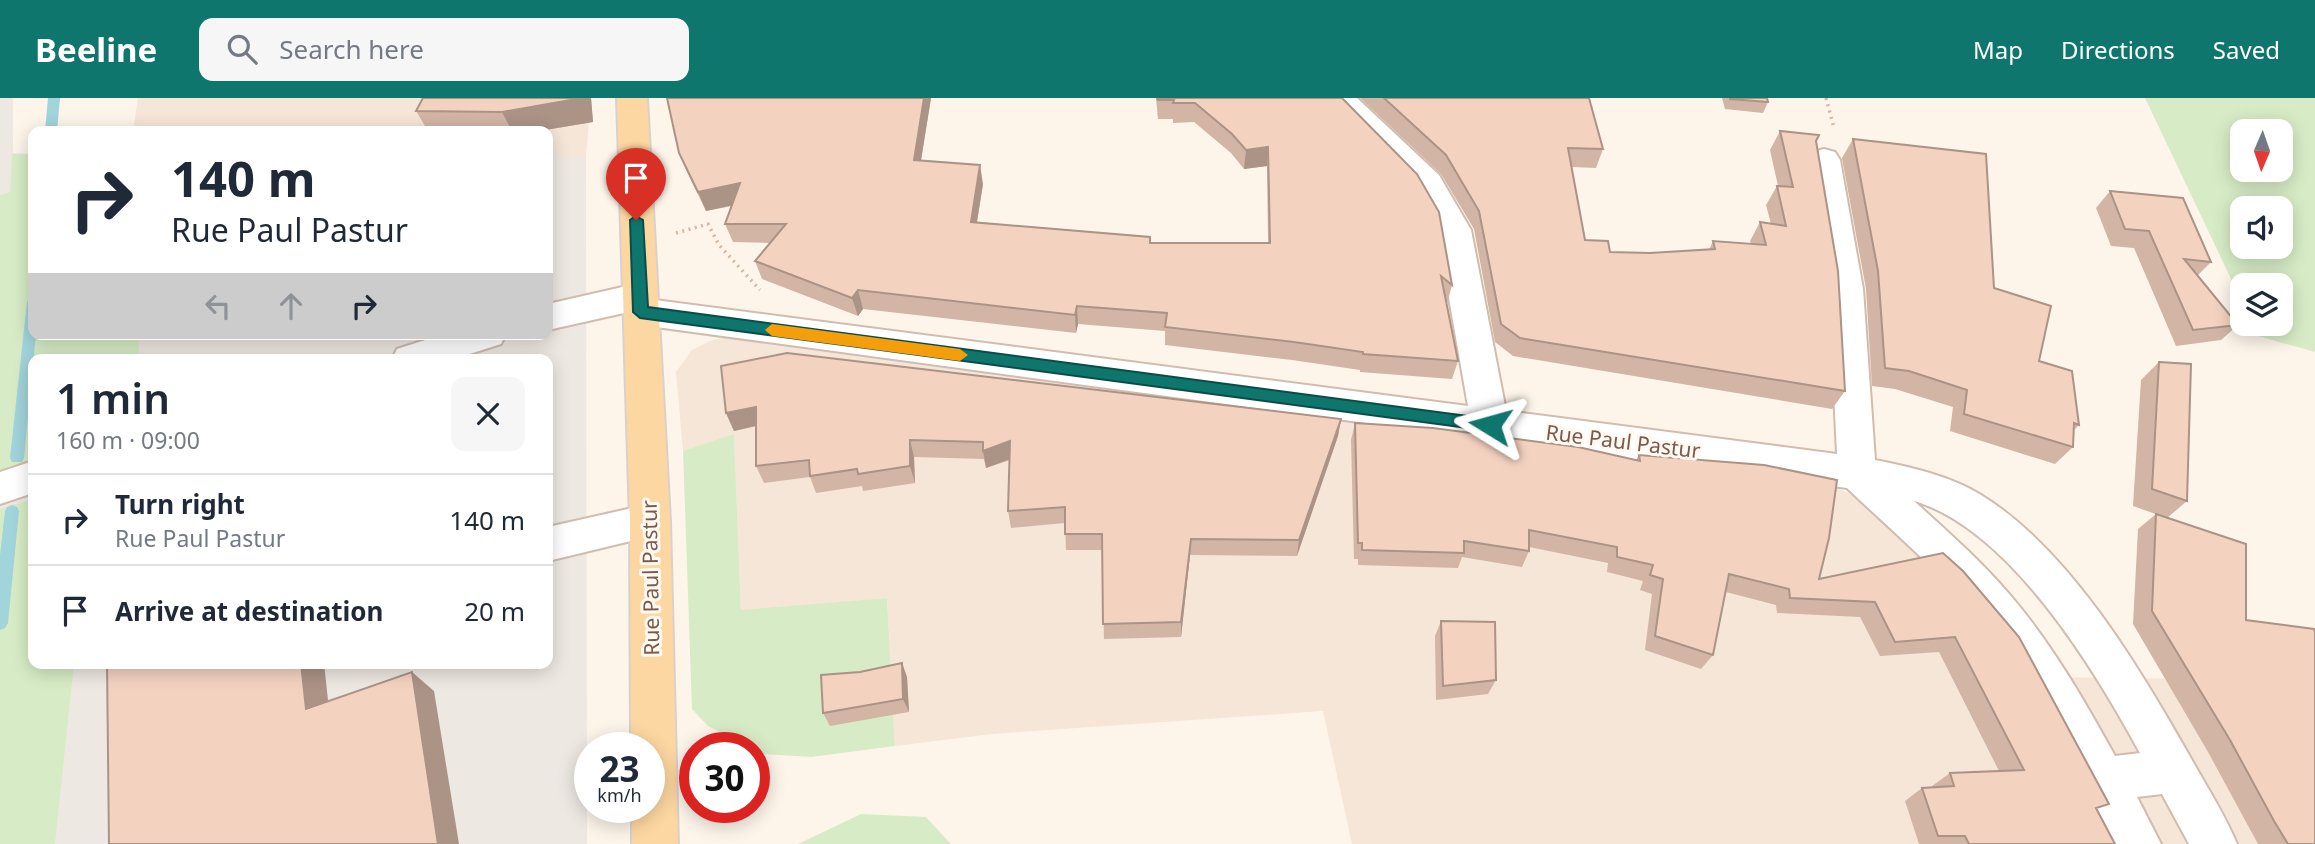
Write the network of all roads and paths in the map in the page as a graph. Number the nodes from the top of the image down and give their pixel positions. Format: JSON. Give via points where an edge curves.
{"nodes":[{"id":1,"x":632,"y":98,"type":"edge"},
{"id":2,"x":1338,"y":98,"type":"edge"},
{"id":3,"x":1824,"y":160,"type":"dead end"},
{"id":4,"x":637,"y":243,"type":"junction"},
{"id":5,"x":765,"y":295,"type":"dead end"},
{"id":6,"x":640,"y":304,"type":"junction"},
{"id":7,"x":553,"y":316,"type":"edge"},
{"id":8,"x":469,"y":340,"type":"edge"},
{"id":9,"x":426,"y":354,"type":"edge"},
{"id":10,"x":1490,"y":425,"type":"junction"},
{"id":11,"x":1857,"y":473,"type":"junction"},
{"id":12,"x":28,"y":479,"type":"edge"},
{"id":13,"x":0,"y":488,"type":"edge"},
{"id":14,"x":650,"y":521,"type":"junction"},
{"id":15,"x":553,"y":543,"type":"edge"},
{"id":16,"x":2173,"y":771,"type":"junction"},
{"id":17,"x":2103,"y":779,"type":"junction"},
{"id":18,"x":655,"y":844,"type":"edge"},
{"id":19,"x":2138,"y":844,"type":"edge"},
{"id":20,"x":2214,"y":844,"type":"edge"}],
"edges":[{"from":1,"to":4,"type":"main road","name":"Rue Paul Pastur"},
{"from":2,"to":10,"type":"street","via":[[1427,183],[1454,230]]},
{"from":3,"to":11,"type":"street","via":[[1846,289]]},
{"from":4,"to":5,"type":"path","via":[[708,224],[719,245]]},
{"from":4,"to":6,"type":"main road","name":"Rue Paul Pastur"},
{"from":6,"to":7,"type":"street"},
{"from":6,"to":10,"type":"street","name":"Rue Paul Pastur"},
{"from":6,"to":14,"type":"main road","name":"Rue Paul Pastur"},
{"from":8,"to":9,"type":"street"},
{"from":10,"to":11,"type":"street","name":"Rue Paul Pastur"},
{"from":11,"to":16,"type":"street","name":"Rue Paul Pastur","via":[[1935,492],[1998,530],[2082,619]]},
{"from":11,"to":17,"type":"street","via":[[1994,606],[2061,702]]},
{"from":12,"to":13,"type":"street"},
{"from":14,"to":15,"type":"street"},
{"from":14,"to":18,"type":"main road","name":"Rue Paul Pastur"},
{"from":16,"to":17,"type":"street"},
{"from":16,"to":20,"type":"street","name":"Rue Paul Pastur"},
{"from":17,"to":19,"type":"street"}]}
